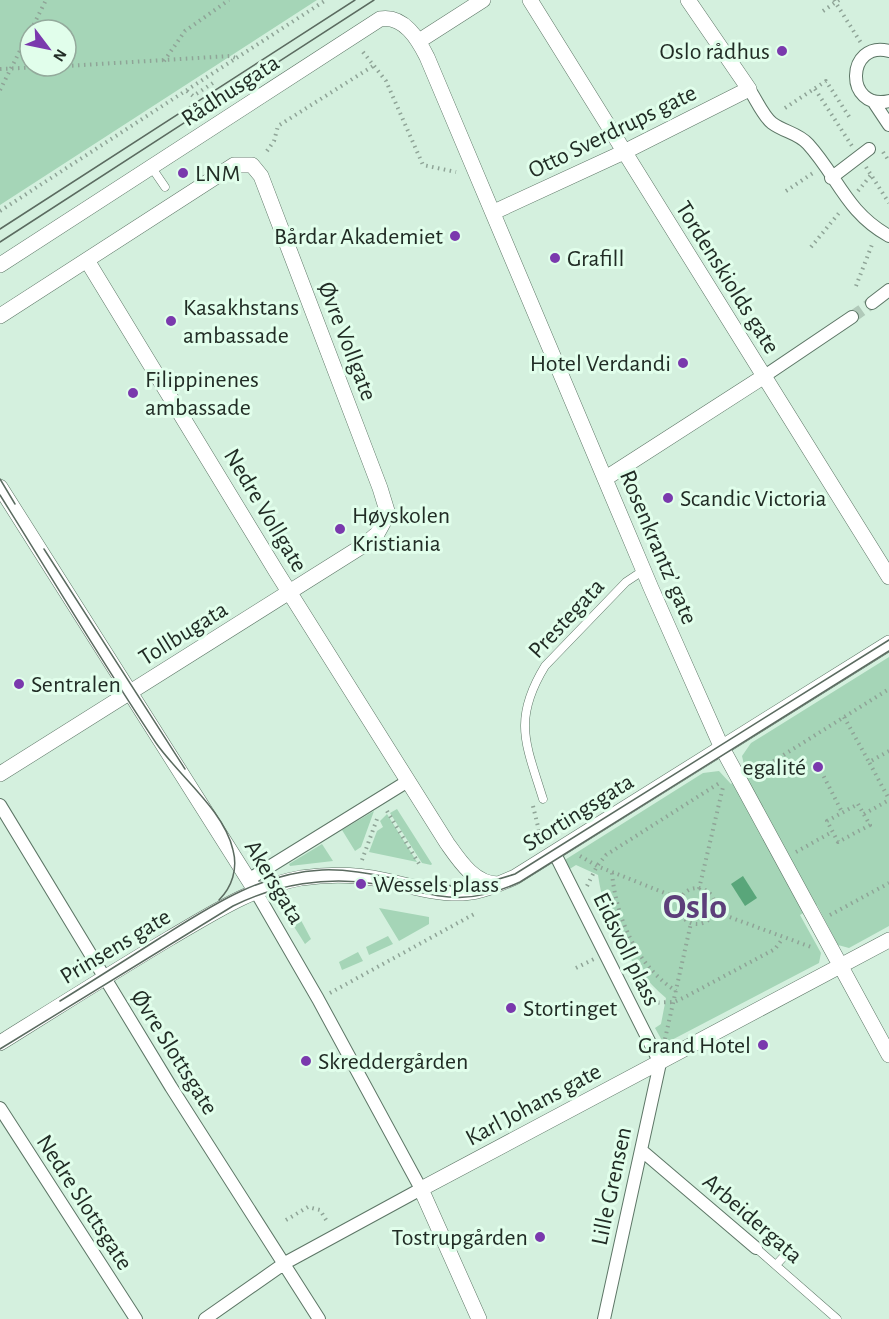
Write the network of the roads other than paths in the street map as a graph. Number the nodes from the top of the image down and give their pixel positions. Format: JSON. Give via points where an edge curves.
{"nodes":[{"id":1,"x":483,"y":0,"type":"edge"},
{"id":2,"x":530,"y":0,"type":"edge"},
{"id":3,"x":688,"y":0,"type":"edge"},
{"id":4,"x":419,"y":41,"type":"junction"},
{"id":5,"x":889,"y":51,"type":"edge"},
{"id":6,"x":749,"y":89,"type":"junction"},
{"id":7,"x":873,"y":101,"type":"junction"},
{"id":8,"x":889,"y":101,"type":"edge"},
{"id":9,"x":889,"y":125,"type":"edge"},
{"id":10,"x":869,"y":149,"type":"dead end"},
{"id":11,"x":624,"y":152,"type":"junction"},
{"id":12,"x":152,"y":168,"type":"junction"},
{"id":13,"x":831,"y":178,"type":"junction"},
{"id":14,"x":165,"y":188,"type":"dead end"},
{"id":15,"x":494,"y":212,"type":"junction"},
{"id":16,"x":889,"y":236,"type":"edge"},
{"id":17,"x":88,"y":262,"type":"junction"},
{"id":18,"x":0,"y":266,"type":"edge"},
{"id":19,"x":889,"y":290,"type":"edge"},
{"id":20,"x":872,"y":303,"type":"tunnel mouth"},
{"id":21,"x":0,"y":316,"type":"edge"},
{"id":22,"x":852,"y":317,"type":"tunnel mouth"},
{"id":23,"x":764,"y":377,"type":"junction"},
{"id":24,"x":606,"y":477,"type":"junction"},
{"id":25,"x":0,"y":487,"type":"edge"},
{"id":26,"x":385,"y":524,"type":"joint"},
{"id":27,"x":644,"y":570,"type":"junction"},
{"id":28,"x":889,"y":576,"type":"edge"},
{"id":29,"x":289,"y":592,"type":"junction"},
{"id":30,"x":889,"y":643,"type":"edge"},
{"id":31,"x":131,"y":693,"type":"junction"},
{"id":32,"x":722,"y":748,"type":"junction"},
{"id":33,"x":0,"y":774,"type":"edge"},
{"id":34,"x":408,"y":782,"type":"junction"},
{"id":35,"x":543,"y":799,"type":"dead end"},
{"id":36,"x":0,"y":805,"type":"edge"},
{"id":37,"x":555,"y":854,"type":"junction"},
{"id":38,"x":498,"y":884,"type":"junction"},
{"id":39,"x":252,"y":885,"type":"junction"},
{"id":40,"x":889,"y":940,"type":"edge"},
{"id":41,"x":840,"y":966,"type":"junction"},
{"id":42,"x":104,"y":978,"type":"junction"},
{"id":43,"x":0,"y":1043,"type":"edge"},
{"id":44,"x":889,"y":1056,"type":"edge"},
{"id":45,"x":660,"y":1063,"type":"junction"},
{"id":46,"x":0,"y":1108,"type":"edge"},
{"id":47,"x":641,"y":1150,"type":"junction"},
{"id":48,"x":421,"y":1189,"type":"junction"},
{"id":49,"x":756,"y":1248,"type":"joint"},
{"id":50,"x":787,"y":1253,"type":"dead end"},
{"id":51,"x":285,"y":1263,"type":"junction"},
{"id":52,"x":776,"y":1265,"type":"junction"},
{"id":53,"x":832,"y":1317,"type":"edge"},
{"id":54,"x":136,"y":1319,"type":"edge"},
{"id":55,"x":205,"y":1319,"type":"edge"},
{"id":56,"x":319,"y":1319,"type":"edge"},
{"id":57,"x":479,"y":1319,"type":"edge"},
{"id":58,"x":604,"y":1319,"type":"edge"}],
"edges":[{"from":1,"to":4,"type":"street"},
{"from":2,"to":11,"type":"street","name":"Tordenskiolds gate"},
{"from":3,"to":6,"type":"street"},
{"from":4,"to":12,"type":"street","name":"Rådhusgata","via":[[403,25],[380,20]]},
{"from":4,"to":15,"type":"street","name":"Rosenkrantz’ gate"},
{"from":5,"to":7,"type":"street","via":[[868,54],[857,66],[856,82],[864,96]]},
{"from":6,"to":11,"type":"street","name":"Otto Sverdrups gate"},
{"from":6,"to":13,"type":"street","via":[[772,123],[809,145]]},
{"from":7,"to":8,"type":"street"},
{"from":7,"to":9,"type":"street"},
{"from":10,"to":13,"type":"street"},
{"from":11,"to":15,"type":"street","name":"Otto Sverdrups gate"},
{"from":11,"to":23,"type":"street","name":"Tordenskiolds gate"},
{"from":12,"to":14,"type":"lane"},
{"from":12,"to":18,"type":"street","name":"Rådhusgata"},
{"from":13,"to":16,"type":"street","via":[[864,219]]},
{"from":15,"to":24,"type":"street","name":"Rosenkrantz’ gate"},
{"from":17,"to":21,"type":"street"},
{"from":17,"to":26,"type":"street","name":"Øvre Vollgate","via":[[234,165],[252,165],[261,176],[386,503]]},
{"from":17,"to":29,"type":"street","name":"Nedre Vollgate"},
{"from":19,"to":20,"type":"street"},
{"from":22,"to":23,"type":"street"},
{"from":23,"to":24,"type":"street"},
{"from":23,"to":28,"type":"street","name":"Tordenskiolds gate"},
{"from":24,"to":27,"type":"street","name":"Rosenkrantz’ gate"},
{"from":25,"to":31,"type":"street","name":"Akersgata"},
{"from":26,"to":29,"type":"street","name":"Tollbugata","via":[[364,545]]},
{"from":27,"to":32,"type":"street","name":"Rosenkrantz’ gate"},
{"from":27,"to":35,"type":"lane","name":"Prestegata","via":[[626,582],[545,666],[530,696],[524,738]]},
{"from":29,"to":31,"type":"street","name":"Tollbugata"},
{"from":29,"to":34,"type":"street","name":"Nedre Vollgate"},
{"from":30,"to":32,"type":"street","name":"Stortingsgata"},
{"from":31,"to":33,"type":"street","name":"Tollbugata"},
{"from":31,"to":39,"type":"street","name":"Akersgata"},
{"from":32,"to":37,"type":"street","name":"Stortingsgata"},
{"from":32,"to":41,"type":"street","name":"Rosenkrantz’ gate"},
{"from":34,"to":38,"type":"street","via":[[465,867],[484,881]]},
{"from":34,"to":39,"type":"street","name":"Prinsens gate"},
{"from":36,"to":42,"type":"street","name":"Øvre Slottsgate"},
{"from":37,"to":38,"type":"street","name":"Stortingsgata"},
{"from":37,"to":45,"type":"street","name":"Eidsvoll plass"},
{"from":38,"to":39,"type":"street","name":"Stortingsgata","via":[[476,891],[443,892],[359,876],[326,875]]},
{"from":39,"to":42,"type":"street","name":"Prinsens gate"},
{"from":39,"to":48,"type":"street","name":"Akersgata"},
{"from":40,"to":41,"type":"street","name":"Karl Johans gate"},
{"from":41,"to":44,"type":"street","name":"Rosenkrantz’ gate"},
{"from":41,"to":45,"type":"street","name":"Karl Johans gate"},
{"from":42,"to":43,"type":"street","name":"Prinsens gate"},
{"from":42,"to":51,"type":"street","name":"Øvre Slottsgate"},
{"from":45,"to":47,"type":"street","name":"Lille Grensen"},
{"from":45,"to":48,"type":"street","name":"Karl Johans gate"},
{"from":46,"to":54,"type":"street","name":"Nedre Slottsgate"},
{"from":47,"to":49,"type":"street","name":"Arbeidergata"},
{"from":47,"to":58,"type":"street","name":"Lille Grensen"},
{"from":48,"to":51,"type":"street","name":"Karl Johans gate"},
{"from":48,"to":57,"type":"street","name":"Akersgata"},
{"from":49,"to":52,"type":"lane","name":"Arbeidergata"},
{"from":50,"to":52,"type":"lane"},
{"from":51,"to":55,"type":"street","name":"Karl Johans gate"},
{"from":51,"to":56,"type":"street","name":"Øvre Slottsgate"},
{"from":52,"to":53,"type":"lane","name":"Arbeidergata"}]}
